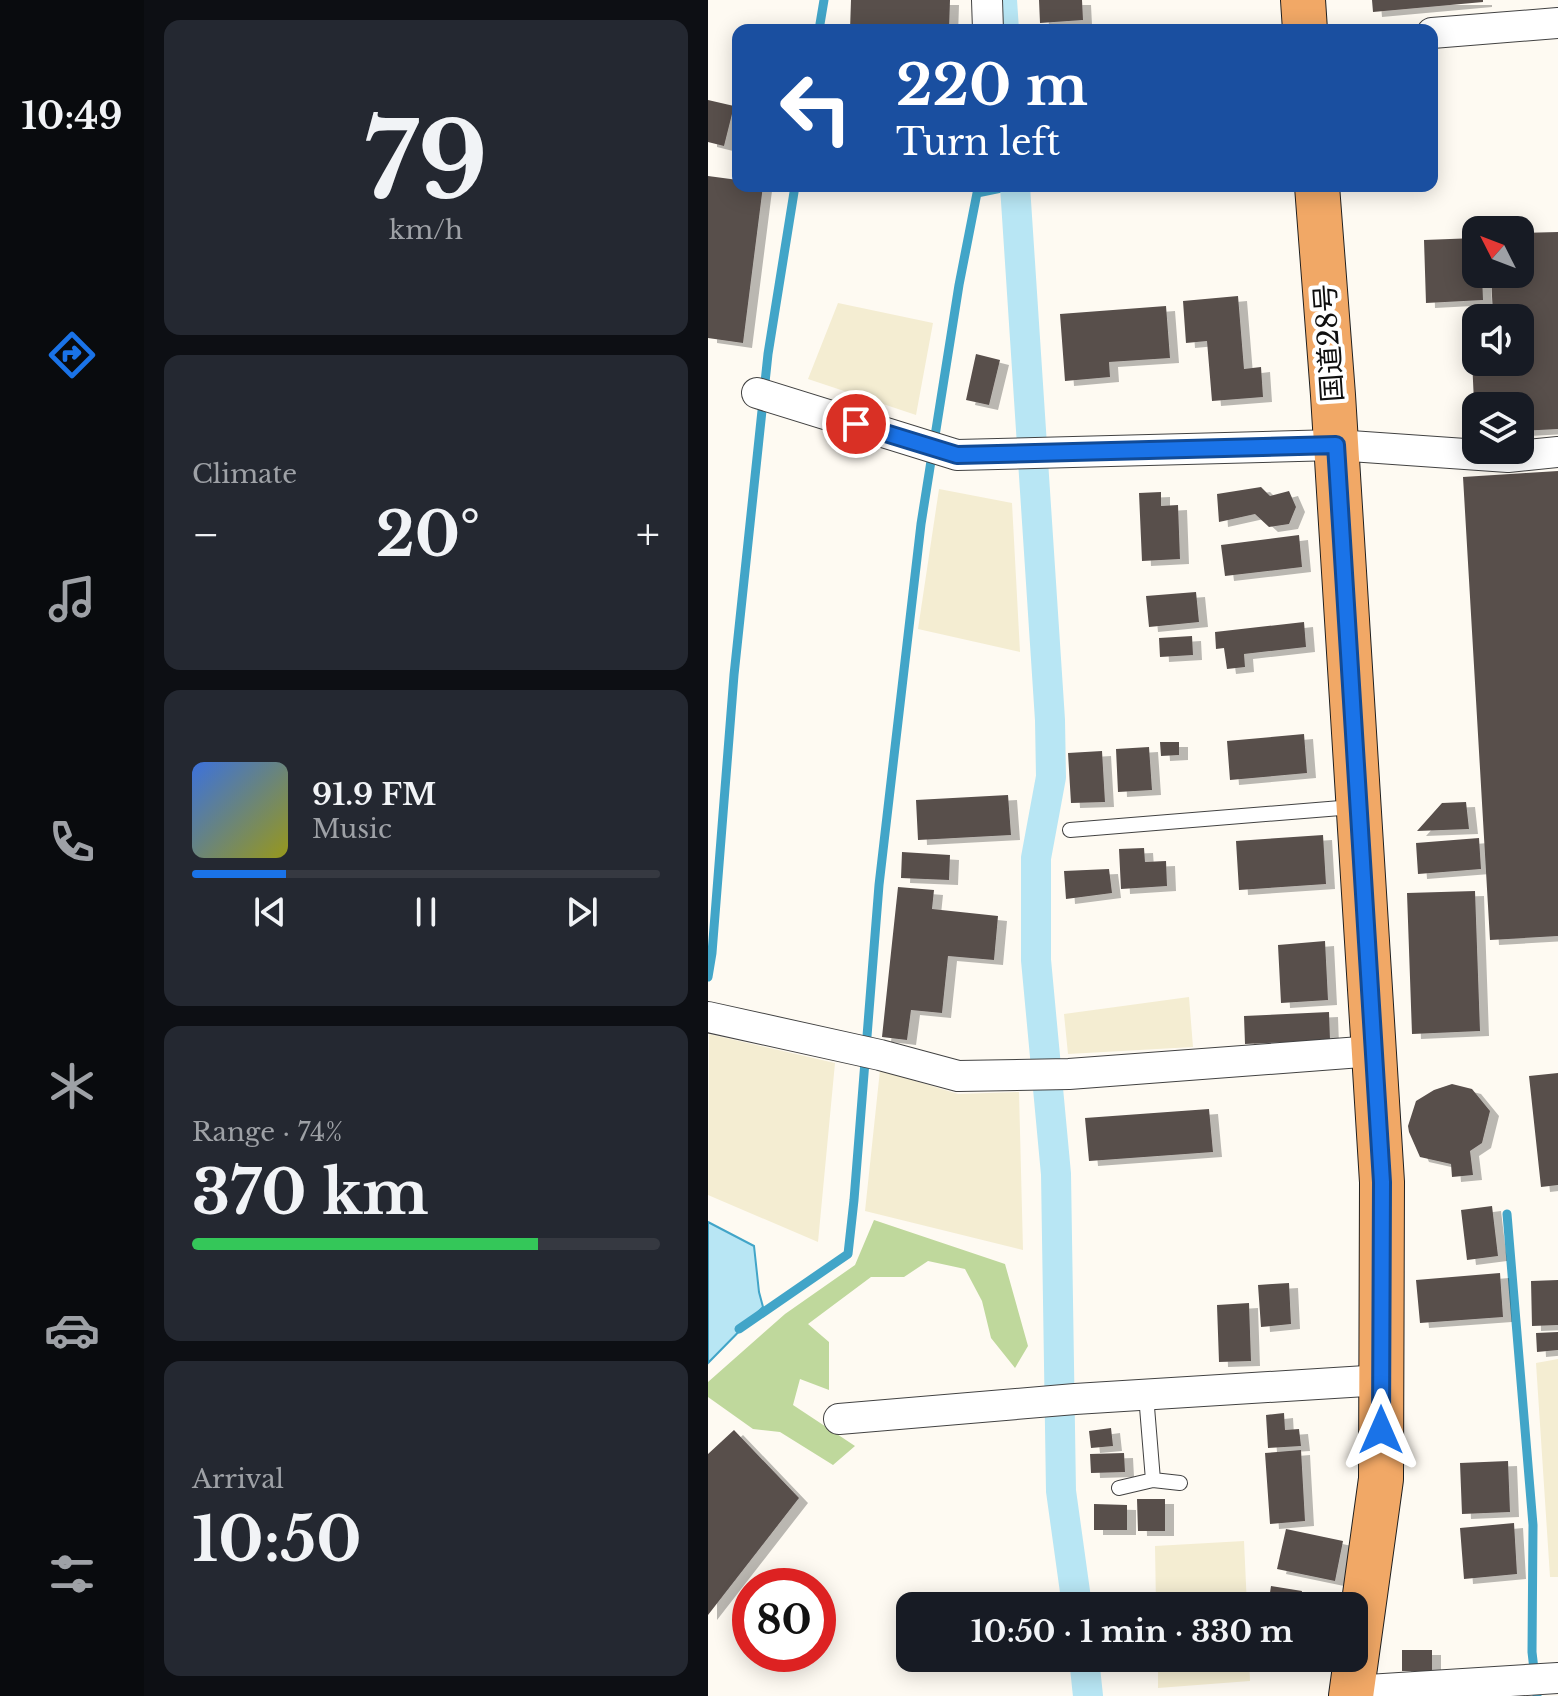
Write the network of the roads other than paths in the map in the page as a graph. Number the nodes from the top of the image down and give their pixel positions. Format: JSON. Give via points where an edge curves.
{"nodes":[{"id":1,"x":987,"y":0,"type":"edge"},
{"id":2,"x":1303,"y":0,"type":"edge"},
{"id":3,"x":1558,"y":23,"type":"edge"},
{"id":4,"x":988,"y":24,"type":"edge"},
{"id":5,"x":1305,"y":24,"type":"edge"},
{"id":6,"x":1438,"y":33,"type":"edge"},
{"id":7,"x":1317,"y":192,"type":"edge"},
{"id":8,"x":757,"y":393,"type":"dead end"},
{"id":9,"x":1336,"y":445,"type":"junction"},
{"id":10,"x":1558,"y":452,"type":"edge"},
{"id":11,"x":1358,"y":807,"type":"junction"},
{"id":12,"x":1070,"y":830,"type":"dead end"},
{"id":13,"x":713,"y":1018,"type":"edge"},
{"id":14,"x":1374,"y":1051,"type":"junction"},
{"id":15,"x":1382,"y":1380,"type":"junction"},
{"id":16,"x":1146,"y":1395,"type":"junction"},
{"id":17,"x":839,"y":1419,"type":"dead end"},
{"id":18,"x":1153,"y":1480,"type":"junction"},
{"id":19,"x":1180,"y":1483,"type":"dead end"},
{"id":20,"x":1119,"y":1488,"type":"dead end"},
{"id":21,"x":1558,"y":1678,"type":"edge"},
{"id":22,"x":1351,"y":1694,"type":"edge"}],
"edges":[{"from":1,"to":4,"type":"street"},
{"from":2,"to":5,"type":"highway"},
{"from":3,"to":6,"type":"street"},
{"from":7,"to":9,"type":"highway","name":"国道28号"},
{"from":8,"to":9,"type":"street","via":[[957,455]]},
{"from":9,"to":10,"type":"street","via":[[1508,457]]},
{"from":9,"to":11,"type":"highway","name":"国道28号"},
{"from":11,"to":12,"type":"lane"},
{"from":11,"to":14,"type":"highway","name":"国道28号"},
{"from":13,"to":14,"type":"street","via":[[958,1076],[1069,1074]]},
{"from":14,"to":15,"type":"highway","name":"国道28号","via":[[1382,1182]]},
{"from":15,"to":16,"type":"street"},
{"from":15,"to":22,"type":"highway","name":"国道28号","via":[[1381,1479]]},
{"from":16,"to":17,"type":"street"},
{"from":16,"to":18,"type":"lane"},
{"from":18,"to":19,"type":"lane"},
{"from":18,"to":20,"type":"lane"},
{"from":21,"to":22,"type":"street"}]}
